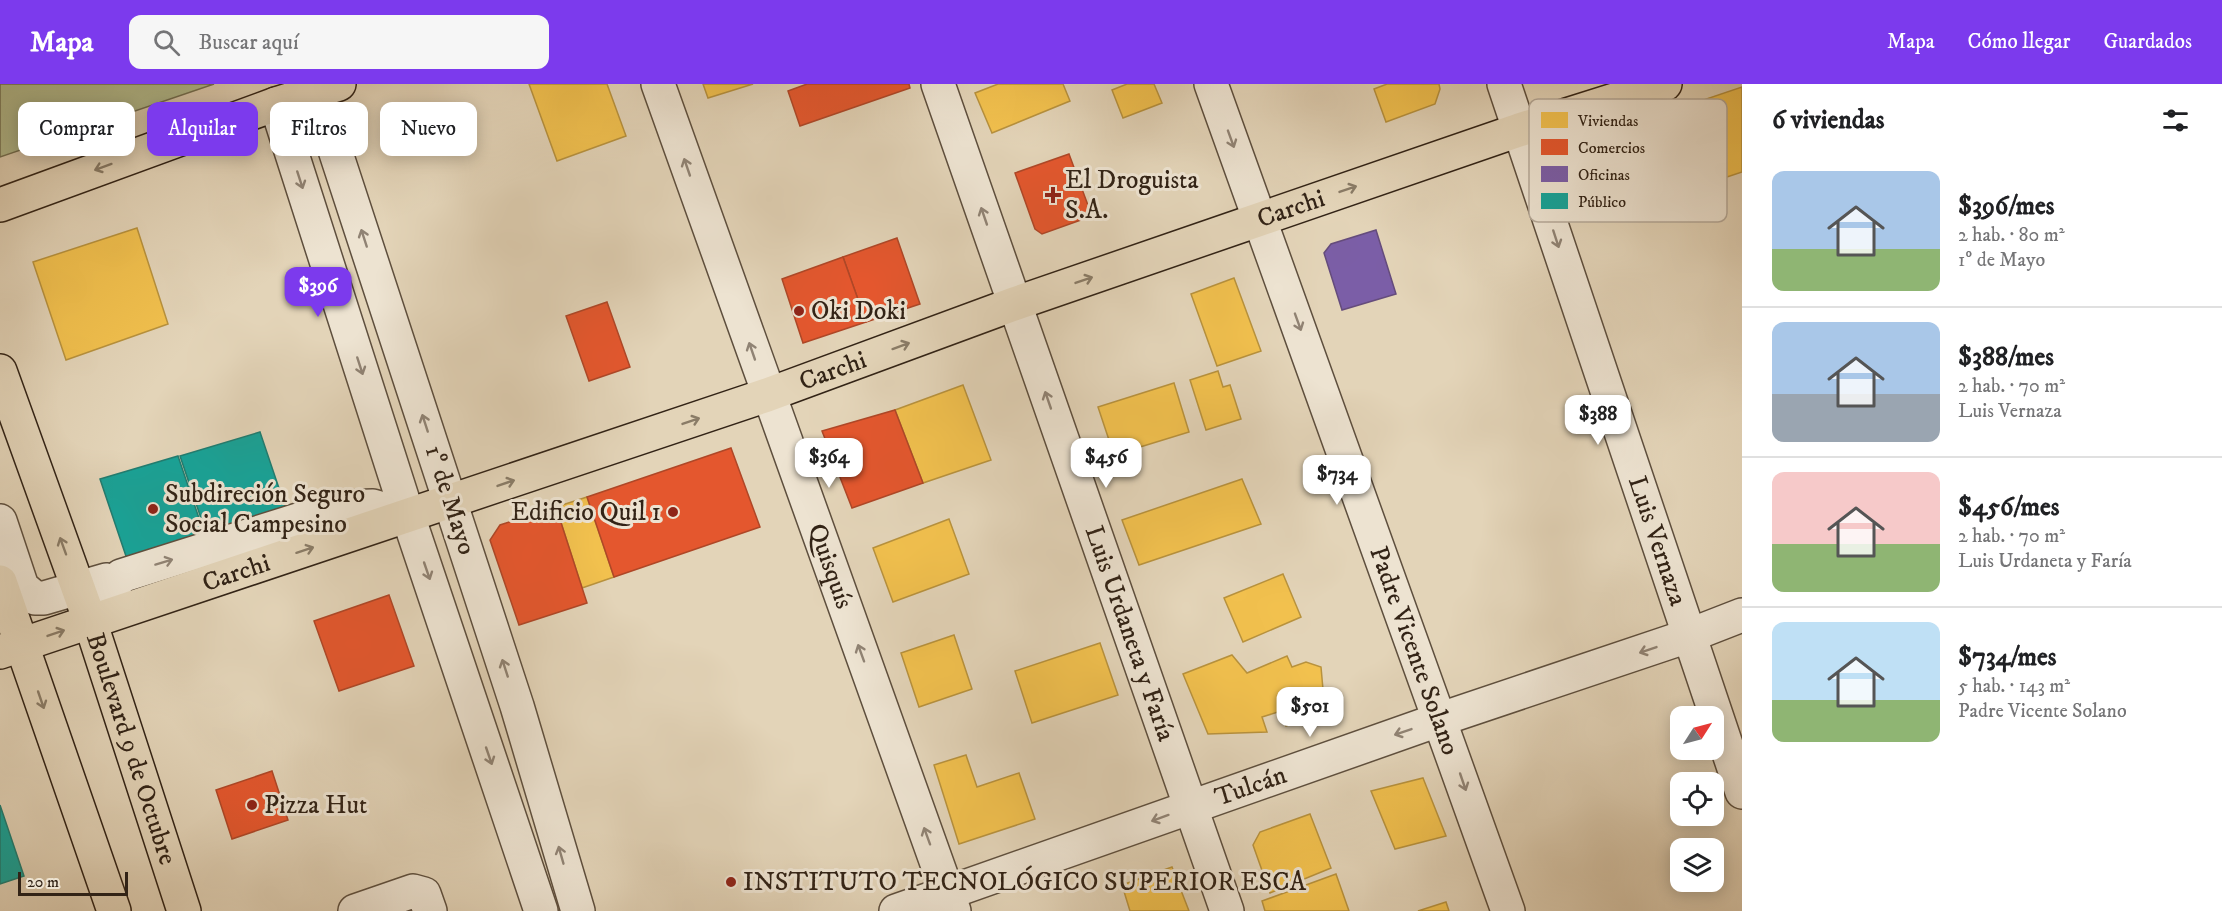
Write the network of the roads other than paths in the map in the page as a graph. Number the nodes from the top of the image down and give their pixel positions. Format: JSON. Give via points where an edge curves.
{"nodes":[{"id":1,"x":658,"y":84,"type":"edge"},
{"id":2,"x":938,"y":84,"type":"edge"},
{"id":3,"x":1210,"y":84,"type":"edge"},
{"id":4,"x":1504,"y":84,"type":"edge"},
{"id":5,"x":1665,"y":84,"type":"edge"},
{"id":6,"x":327,"y":88,"type":"edge"},
{"id":7,"x":1618,"y":99,"type":"edge"},
{"id":8,"x":282,"y":102,"type":"edge"},
{"id":9,"x":270,"y":106,"type":"edge"},
{"id":10,"x":1529,"y":127,"type":"edge"},
{"id":11,"x":1520,"y":130,"type":"junction"},
{"id":12,"x":293,"y":156,"type":"edge"},
{"id":13,"x":1529,"y":157,"type":"edge"},
{"id":14,"x":0,"y":205,"type":"edge"},
{"id":15,"x":1261,"y":220,"type":"junction"},
{"id":16,"x":1551,"y":222,"type":"edge"},
{"id":17,"x":1014,"y":304,"type":"junction"},
{"id":18,"x":0,"y":371,"type":"edge"},
{"id":19,"x":767,"y":395,"type":"junction"},
{"id":20,"x":451,"y":502,"type":"junction"},
{"id":21,"x":408,"y":516,"type":"junction"},
{"id":22,"x":0,"y":521,"type":"edge"},
{"id":23,"x":121,"y":576,"type":"junction"},
{"id":24,"x":0,"y":582,"type":"edge"},
{"id":25,"x":78,"y":589,"type":"junction"},
{"id":26,"x":1742,"y":615,"type":"edge"},
{"id":27,"x":90,"y":621,"type":"junction"},
{"id":28,"x":1688,"y":636,"type":"junction"},
{"id":29,"x":11,"y":648,"type":"edge"},
{"id":30,"x":1441,"y":719,"type":"junction"},
{"id":31,"x":1742,"y":792,"type":"edge"},
{"id":32,"x":1190,"y":807,"type":"junction"},
{"id":33,"x":951,"y":902,"type":"edge"},
{"id":34,"x":114,"y":911,"type":"edge"},
{"id":35,"x":184,"y":911,"type":"edge"},
{"id":36,"x":355,"y":911,"type":"edge"},
{"id":37,"x":430,"y":911,"type":"edge"},
{"id":38,"x":541,"y":911,"type":"edge"},
{"id":39,"x":578,"y":911,"type":"edge"},
{"id":40,"x":896,"y":911,"type":"edge"},
{"id":41,"x":1227,"y":911,"type":"edge"},
{"id":42,"x":1508,"y":911,"type":"edge"}],
"edges":[{"from":19,"to":1,"type":"street","name":"Quisquís","one_way":true},
{"from":17,"to":2,"type":"street","name":"Luis Urdaneta y Faría","one_way":true},
{"from":3,"to":15,"type":"street","name":"Padre Vicente Solano","one_way":true},
{"from":4,"to":11,"type":"street","name":"Luis Vernaza"},
{"from":5,"to":7,"type":"main road","name":"Carchi"},
{"from":6,"to":8,"type":"main road"},
{"from":20,"to":6,"type":"street","name":"1º de Mayo","one_way":true},
{"from":9,"to":14,"type":"main road","one_way":true},
{"from":10,"to":11,"type":"main road","name":"Carchi"},
{"from":11,"to":13,"type":"street","name":"Luis Vernaza","one_way":true},
{"from":15,"to":11,"type":"main road","name":"Carchi","one_way":true},
{"from":12,"to":21,"type":"street","name":"1º de Mayo","one_way":true},
{"from":17,"to":15,"type":"main road","name":"Carchi","one_way":true},
{"from":15,"to":30,"type":"street","name":"Padre Vicente Solano","one_way":true},
{"from":16,"to":28,"type":"street","name":"Luis Vernaza","one_way":true},
{"from":19,"to":17,"type":"main road","name":"Carchi","one_way":true},
{"from":32,"to":17,"type":"street","name":"Luis Urdaneta y Faría","one_way":true},
{"from":25,"to":18,"type":"main road","name":"Boulevard 9 de Octubre","one_way":true},
{"from":20,"to":19,"type":"main road","name":"Carchi","one_way":true},
{"from":33,"to":19,"type":"street","name":"Quisquís","one_way":true},
{"from":20,"to":21,"type":"main road","name":"Carchi"},
{"from":39,"to":20,"type":"street","name":"1º de Mayo","one_way":true,"via":[[518,706]]},
{"from":23,"to":21,"type":"street","one_way":true,"via":[[339,507],[373,506]]},
{"from":27,"to":21,"type":"main road","name":"Carchi","one_way":true},
{"from":21,"to":38,"type":"street","name":"1º de Mayo","one_way":true},
{"from":22,"to":25,"type":"street","via":[[27,593],[44,598]]},
{"from":23,"to":25,"type":"street"},
{"from":23,"to":27,"type":"street"},
{"from":24,"to":29,"type":"main road"},
{"from":25,"to":27,"type":"main road","name":"Boulevard 9 de Octubre"},
{"from":26,"to":28,"type":"street","name":"Tulcán"},
{"from":29,"to":27,"type":"main road","name":"Carchi","one_way":true},
{"from":27,"to":35,"type":"main road","name":"Boulevard 9 de Octubre"},
{"from":28,"to":30,"type":"street","name":"Tulcán","one_way":true},
{"from":28,"to":31,"type":"street","name":"Luis Vernaza"},
{"from":29,"to":34,"type":"main road","one_way":true},
{"from":30,"to":32,"type":"street","name":"Tulcán","one_way":true},
{"from":30,"to":42,"type":"street","name":"Padre Vicente Solano","one_way":true},
{"from":32,"to":33,"type":"street","name":"Tulcán","one_way":true},
{"from":32,"to":41,"type":"street","name":"Luis Urdaneta y Faría"},
{"from":33,"to":40,"type":"street","name":"Tulcán"},
{"from":36,"to":37,"type":"street","via":[[413,891],[424,894]]}]}
